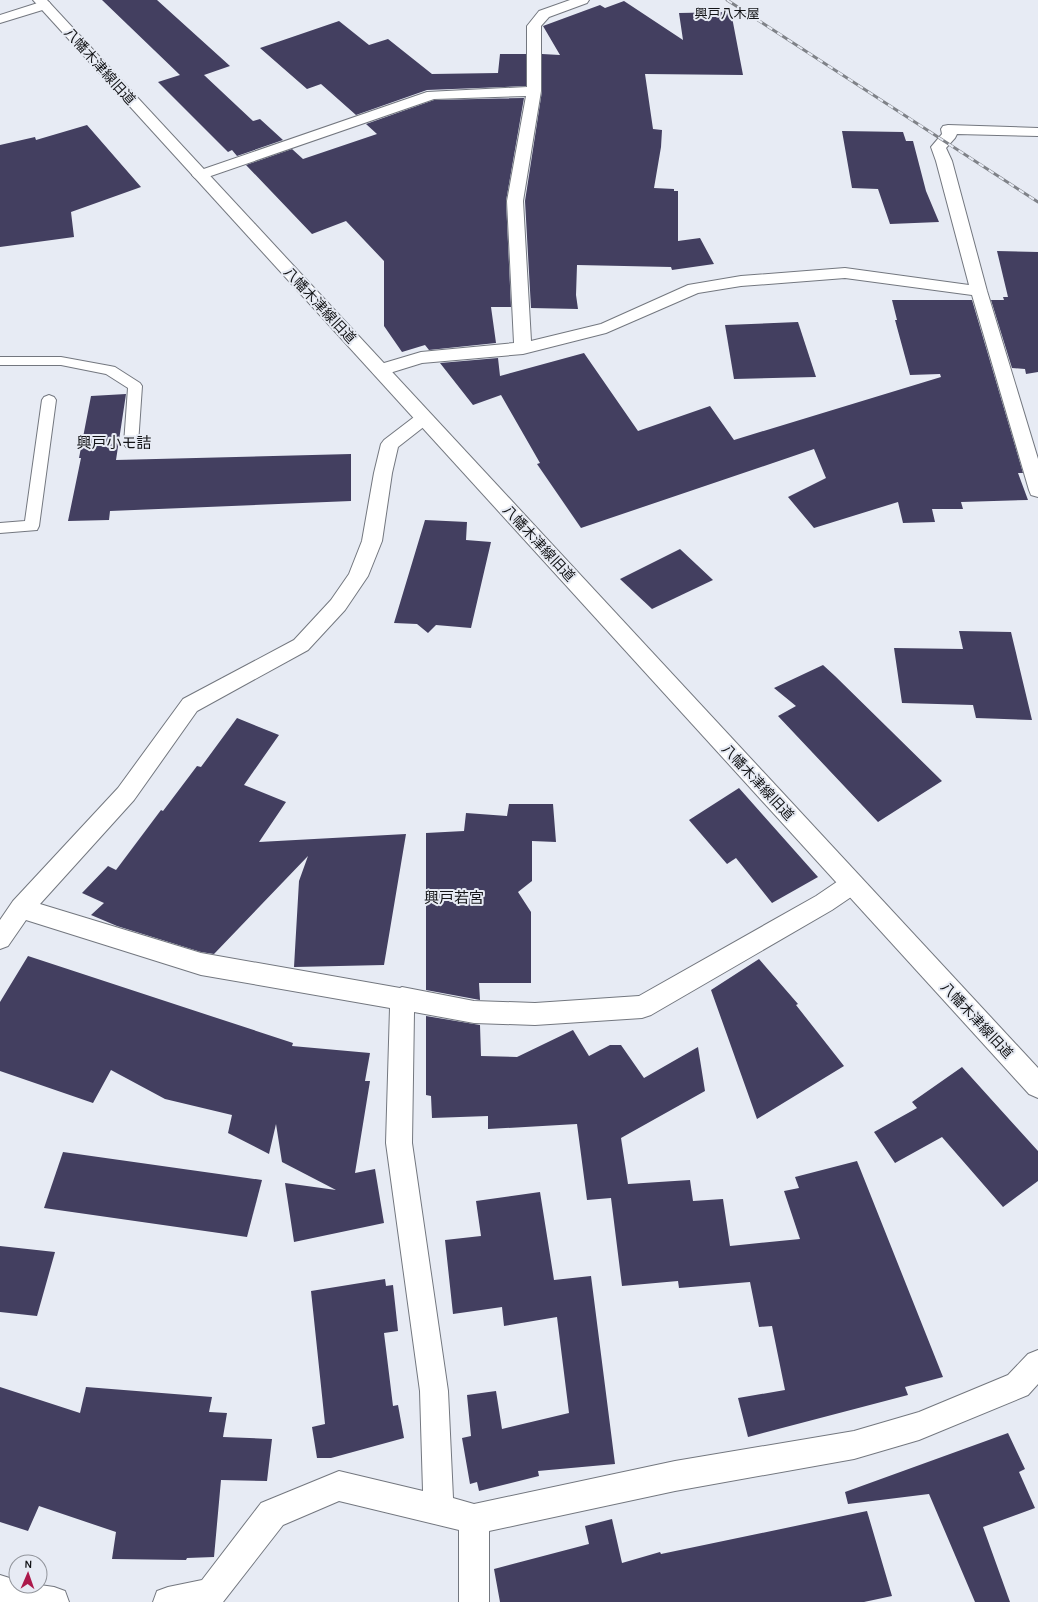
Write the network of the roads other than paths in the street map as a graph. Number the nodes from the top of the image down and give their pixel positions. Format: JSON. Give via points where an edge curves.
{"nodes":[{"id":1,"x":582,"y":0,"type":"edge"},
{"id":2,"x":42,"y":2,"type":"edge"},
{"id":3,"x":0,"y":19,"type":"edge"},
{"id":4,"x":534,"y":91,"type":"junction"},
{"id":5,"x":1038,"y":132,"type":"edge"},
{"id":6,"x":200,"y":175,"type":"junction"},
{"id":7,"x":979,"y":291,"type":"junction"},
{"id":8,"x":523,"y":348,"type":"junction"},
{"id":9,"x":0,"y":361,"type":"edge"},
{"id":10,"x":380,"y":370,"type":"junction"},
{"id":11,"x":49,"y":400,"type":"dead end"},
{"id":12,"x":424,"y":418,"type":"junction"},
{"id":13,"x":131,"y":444,"type":"dead end"},
{"id":14,"x":1038,"y":490,"type":"edge"},
{"id":15,"x":0,"y":528,"type":"edge"},
{"id":16,"x":852,"y":884,"type":"junction"},
{"id":17,"x":21,"y":908,"type":"junction"},
{"id":18,"x":0,"y":939,"type":"edge"},
{"id":19,"x":402,"y":998,"type":"junction"},
{"id":20,"x":1038,"y":1086,"type":"edge"},
{"id":21,"x":1038,"y":1364,"type":"edge"},
{"id":22,"x":439,"y":1509,"type":"junction"},
{"id":23,"x":474,"y":1518,"type":"junction"},
{"id":24,"x":0,"y":1590,"type":"edge"},
{"id":25,"x":210,"y":1597,"type":"edge"},
{"id":26,"x":54,"y":1602,"type":"edge"},
{"id":27,"x":168,"y":1602,"type":"edge"},
{"id":28,"x":474,"y":1602,"type":"edge"}],
"edges":[{"from":1,"to":4,"type":"street","via":[[544,14],[534,26]]},
{"from":2,"to":3,"type":"street"},
{"from":2,"to":6,"type":"street","name":"八幡木津線旧道"},
{"from":4,"to":6,"type":"street","via":[[432,94]]},
{"from":4,"to":8,"type":"street","via":[[514,201]]},
{"from":5,"to":7,"type":"street","via":[[948,129],[950,135],[938,147]]},
{"from":6,"to":10,"type":"street","name":"八幡木津線旧道"},
{"from":7,"to":8,"type":"street","via":[[845,273],[742,281],[694,289],[606,328]]},
{"from":7,"to":14,"type":"street"},
{"from":8,"to":10,"type":"street","via":[[420,358]]},
{"from":9,"to":13,"type":"lane","via":[[61,361],[110,370],[134,386]]},
{"from":10,"to":12,"type":"street","name":"八幡木津線旧道"},
{"from":11,"to":15,"type":"lane","via":[[32,526]]},
{"from":12,"to":16,"type":"street","name":"八幡木津線旧道"},
{"from":12,"to":17,"type":"street","via":[[390,444],[372,541],[358,576],[338,605],[301,645],[190,705],[126,794]]},
{"from":16,"to":19,"type":"street","via":[[824,903],[642,1007],[535,1014],[482,1012]]},
{"from":16,"to":20,"type":"street","name":"八幡木津線旧道"},
{"from":17,"to":18,"type":"street"},
{"from":17,"to":19,"type":"street","via":[[201,964]]},
{"from":19,"to":22,"type":"street","via":[[399,1143],[434,1391]]},
{"from":21,"to":23,"type":"street","via":[[1018,1385],[919,1426],[854,1445],[675,1476]]},
{"from":22,"to":23,"type":"street"},
{"from":22,"to":25,"type":"street","via":[[339,1486],[272,1514]]},
{"from":23,"to":28,"type":"street"},
{"from":24,"to":26,"type":"street","via":[[25,1598]]},
{"from":25,"to":27,"type":"street"}]}
